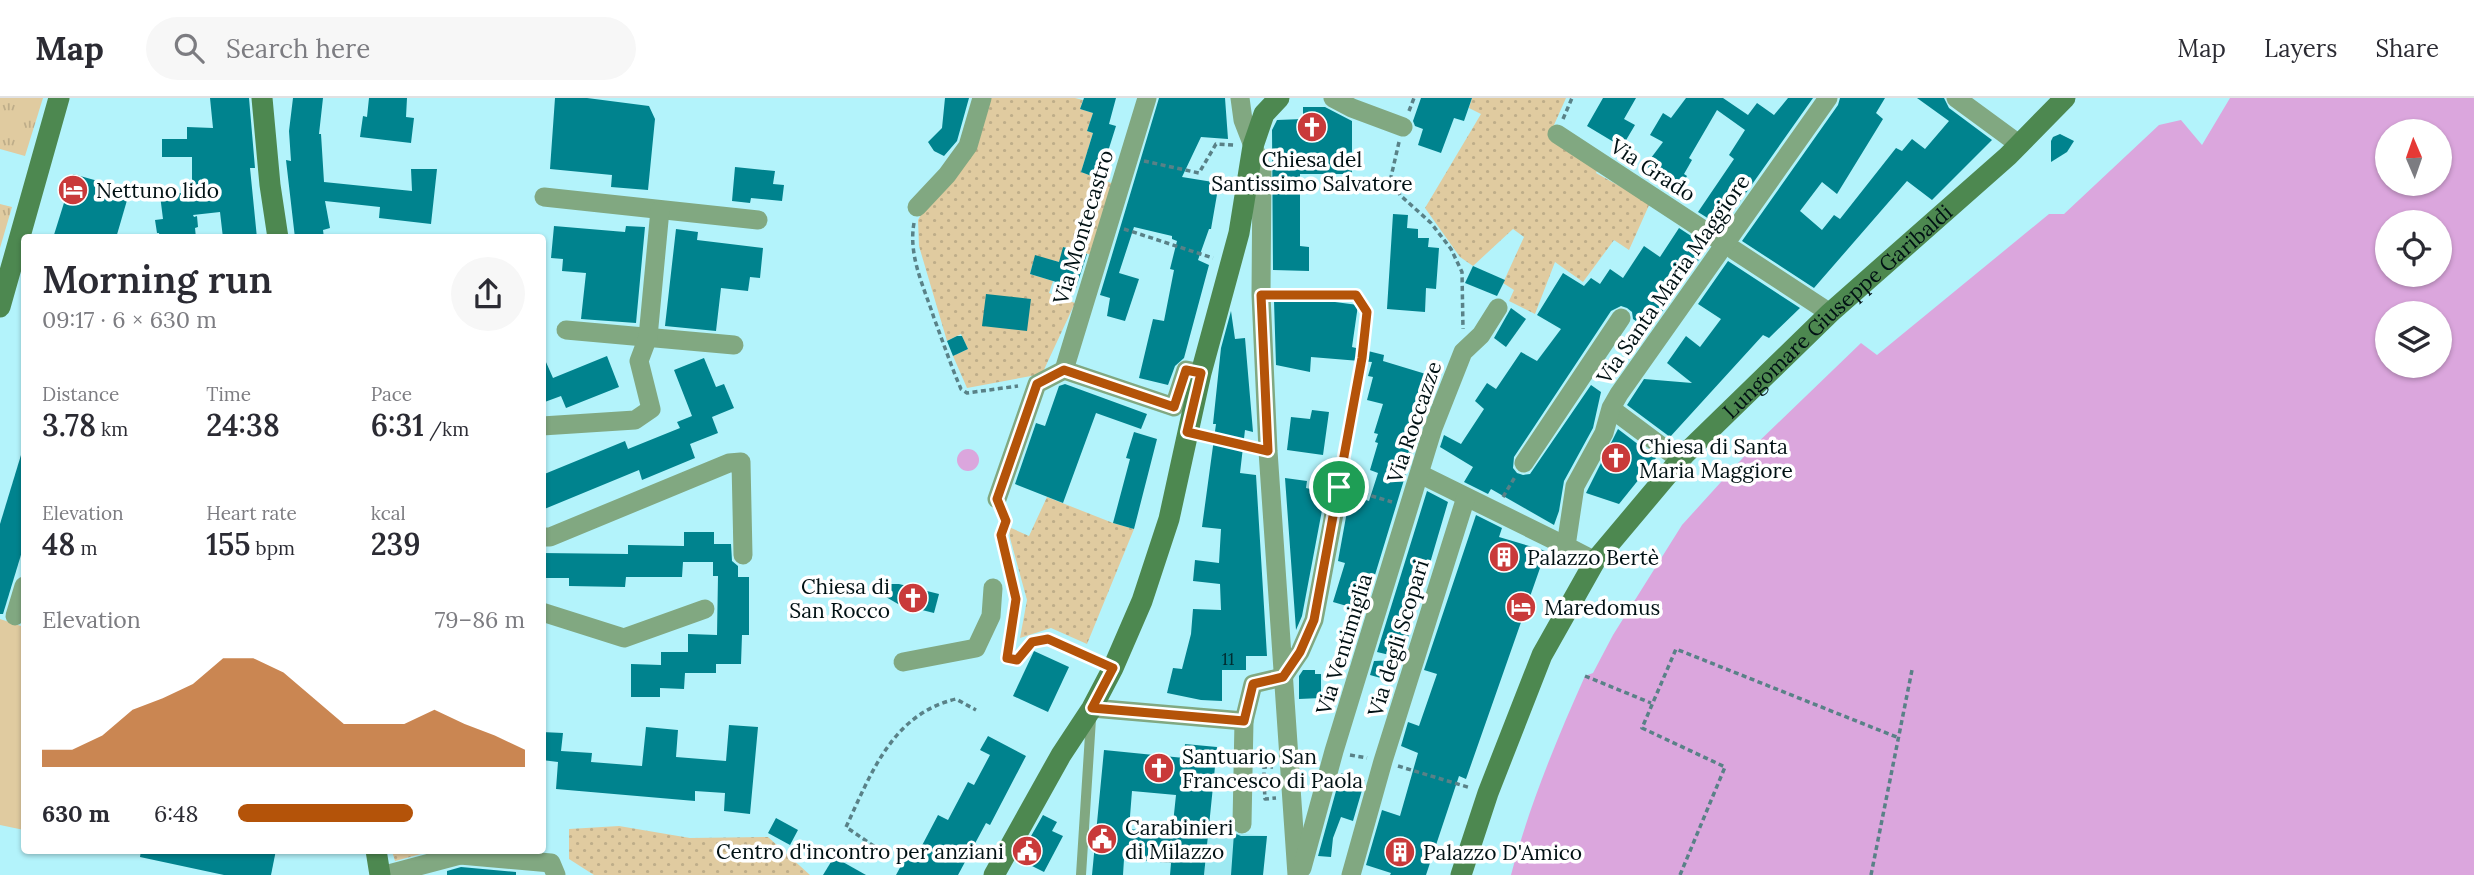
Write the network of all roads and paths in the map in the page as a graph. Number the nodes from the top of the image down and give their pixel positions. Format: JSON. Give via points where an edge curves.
{"nodes":[{"id":1,"x":59,"y":98,"type":"edge"},
{"id":2,"x":262,"y":98,"type":"edge"},
{"id":3,"x":273,"y":98,"type":"edge"},
{"id":4,"x":982,"y":98,"type":"edge"},
{"id":5,"x":1146,"y":98,"type":"edge"},
{"id":6,"x":1240,"y":98,"type":"edge"},
{"id":7,"x":1279,"y":98,"type":"edge"},
{"id":8,"x":1333,"y":98,"type":"edge"},
{"id":9,"x":1414,"y":98,"type":"edge"},
{"id":10,"x":1829,"y":98,"type":"edge"},
{"id":11,"x":1956,"y":98,"type":"edge"},
{"id":12,"x":2065,"y":98,"type":"edge"},
{"id":13,"x":1404,"y":127,"type":"junction"},
{"id":14,"x":1557,"y":134,"type":"dead end"},
{"id":15,"x":2020,"y":145,"type":"junction"},
{"id":16,"x":1253,"y":146,"type":"junction"},
{"id":17,"x":1128,"y":158,"type":"junction"},
{"id":18,"x":544,"y":197,"type":"dead end"},
{"id":19,"x":917,"y":207,"type":"joint"},
{"id":20,"x":660,"y":209,"type":"junction"},
{"id":21,"x":758,"y":220,"type":"dead end"},
{"id":22,"x":1108,"y":224,"type":"junction"},
{"id":23,"x":278,"y":234,"type":"edge"},
{"id":24,"x":279,"y":234,"type":"edge"},
{"id":25,"x":1730,"y":247,"type":"junction"},
{"id":26,"x":1229,"y":263,"type":"junction"},
{"id":27,"x":1261,"y":295,"type":"junction"},
{"id":28,"x":0,"y":307,"type":"edge"},
{"id":29,"x":1498,"y":307,"type":"dead end"},
{"id":30,"x":1829,"y":313,"type":"junction"},
{"id":31,"x":1621,"y":318,"type":"dead end"},
{"id":32,"x":566,"y":330,"type":"dead end"},
{"id":33,"x":648,"y":337,"type":"junction"},
{"id":34,"x":734,"y":345,"type":"dead end"},
{"id":35,"x":1463,"y":352,"type":"junction"},
{"id":36,"x":1064,"y":370,"type":"junction"},
{"id":37,"x":1201,"y":373,"type":"junction"},
{"id":38,"x":1037,"y":384,"type":"junction"},
{"id":39,"x":1618,"y":413,"type":"dead end"},
{"id":40,"x":546,"y":426,"type":"edge"},
{"id":41,"x":1187,"y":432,"type":"junction"},
{"id":42,"x":1268,"y":451,"type":"junction"},
{"id":43,"x":1680,"y":460,"type":"junction"},
{"id":44,"x":1524,"y":463,"type":"joint"},
{"id":45,"x":1424,"y":476,"type":"dead end"},
{"id":46,"x":1339,"y":487,"type":"junction"},
{"id":47,"x":1466,"y":497,"type":"junction"},
{"id":48,"x":997,"y":499,"type":"joint"},
{"id":49,"x":1409,"y":507,"type":"junction"},
{"id":50,"x":1495,"y":511,"type":"junction"},
{"id":51,"x":546,"y":537,"type":"edge"},
{"id":52,"x":1566,"y":547,"type":"junction"},
{"id":53,"x":743,"y":555,"type":"dead end"},
{"id":54,"x":1595,"y":561,"type":"junction"},
{"id":55,"x":993,"y":588,"type":"dead end"},
{"id":56,"x":21,"y":596,"type":"edge"},
{"id":57,"x":705,"y":609,"type":"dead end"},
{"id":58,"x":546,"y":613,"type":"edge"},
{"id":59,"x":15,"y":616,"type":"dead end"},
{"id":60,"x":904,"y":662,"type":"dead end"},
{"id":61,"x":1113,"y":668,"type":"junction"},
{"id":62,"x":1912,"y":670,"type":"dead end"},
{"id":63,"x":1585,"y":676,"type":"dead end"},
{"id":64,"x":1283,"y":677,"type":"junction"},
{"id":65,"x":1651,"y":703,"type":"junction"},
{"id":66,"x":1092,"y":708,"type":"junction"},
{"id":67,"x":976,"y":710,"type":"dead end"},
{"id":68,"x":1244,"y":721,"type":"junction"},
{"id":69,"x":1899,"y":738,"type":"junction"},
{"id":70,"x":1334,"y":751,"type":"junction"},
{"id":71,"x":1383,"y":761,"type":"junction"},
{"id":72,"x":1289,"y":767,"type":"junction"},
{"id":73,"x":1243,"y":781,"type":"junction"},
{"id":74,"x":1488,"y":793,"type":"junction"},
{"id":75,"x":1242,"y":824,"type":"dead end"},
{"id":76,"x":881,"y":851,"type":"dead end"},
{"id":77,"x":377,"y":854,"type":"edge"},
{"id":78,"x":456,"y":854,"type":"edge"},
{"id":79,"x":468,"y":854,"type":"edge"},
{"id":80,"x":382,"y":875,"type":"edge"},
{"id":81,"x":556,"y":875,"type":"edge"},
{"id":82,"x":994,"y":875,"type":"edge"},
{"id":83,"x":1081,"y":875,"type":"edge"},
{"id":84,"x":1298,"y":875,"type":"edge"},
{"id":85,"x":1351,"y":875,"type":"edge"},
{"id":86,"x":1461,"y":875,"type":"edge"},
{"id":87,"x":1680,"y":875,"type":"edge"},
{"id":88,"x":1871,"y":875,"type":"edge"}],
"edges":[{"from":1,"to":28,"type":"street"},
{"from":2,"to":23,"type":"street"},
{"from":3,"to":24,"type":"street"},
{"from":4,"to":19,"type":"street","via":[[968,146]]},
{"from":5,"to":17,"type":"street","name":"Via Montecastro"},
{"from":6,"to":16,"type":"street","via":[[1242,120]]},
{"from":7,"to":16,"type":"street","via":[[1264,114]]},
{"from":8,"to":13,"type":"street"},
{"from":9,"to":13,"type":"path","name":"Via Roccazze"},
{"from":10,"to":25,"type":"street","name":"Via Santa Maria Maggiore"},
{"from":11,"to":15,"type":"street"},
{"from":12,"to":15,"type":"street","name":"Lungomare Giuseppe Garibaldi"},
{"from":13,"to":35,"type":"path","name":"Via Roccazze","via":[[1391,177],[1400,195],[1451,249],[1462,272]]},
{"from":14,"to":25,"type":"street","name":"Via Grado"},
{"from":15,"to":30,"type":"street","name":"Lungomare Giuseppe Garibaldi"},
{"from":16,"to":17,"type":"path","via":[[1216,144],[1199,173]]},
{"from":16,"to":26,"type":"street","via":[[1239,233]]},
{"from":16,"to":27,"type":"street","via":[[1262,169]]},
{"from":17,"to":22,"type":"street","name":"Via Montecastro"},
{"from":18,"to":20,"type":"street"},
{"from":19,"to":38,"type":"path","via":[[912,235],[919,279],[961,389],[967,393]]},
{"from":20,"to":21,"type":"street"},
{"from":20,"to":33,"type":"street"},
{"from":22,"to":26,"type":"path"},
{"from":22,"to":36,"type":"street","name":"Via Montecastro"},
{"from":25,"to":30,"type":"street","name":"Via Grado"},
{"from":25,"to":52,"type":"street","name":"Via Santa Maria Maggiore","via":[[1619,394],[1575,486]]},
{"from":26,"to":37,"type":"street"},
{"from":27,"to":42,"type":"street"},
{"from":27,"to":46,"type":"path","via":[[1356,295],[1367,312]]},
{"from":29,"to":35,"type":"street","name":"Via Roccazze","via":[[1481,335]]},
{"from":30,"to":43,"type":"street","name":"Lungomare Giuseppe Garibaldi"},
{"from":31,"to":44,"type":"street"},
{"from":32,"to":33,"type":"street"},
{"from":33,"to":34,"type":"street"},
{"from":33,"to":40,"type":"street","via":[[639,361],[651,410],[635,420]]},
{"from":35,"to":49,"type":"street","name":"Via Roccazze"},
{"from":36,"to":37,"type":"street","via":[[1174,407],[1186,370]]},
{"from":36,"to":38,"type":"street"},
{"from":37,"to":41,"type":"street"},
{"from":38,"to":48,"type":"street"},
{"from":39,"to":43,"type":"street"},
{"from":41,"to":42,"type":"path"},
{"from":41,"to":61,"type":"street","via":[[1169,519],[1142,601]]},
{"from":42,"to":64,"type":"street"},
{"from":43,"to":54,"type":"street","name":"Lungomare Giuseppe Garibaldi"},
{"from":44,"to":50,"type":"path"},
{"from":45,"to":47,"type":"street"},
{"from":46,"to":49,"type":"path"},
{"from":46,"to":64,"type":"street","via":[[1314,620]]},
{"from":47,"to":50,"type":"street"},
{"from":47,"to":71,"type":"street","name":"Via degli Scopari"},
{"from":48,"to":61,"type":"path","via":[[1006,521],[1001,535],[1016,599],[1007,658],[1017,660],[1032,642],[1048,639]]},
{"from":49,"to":70,"type":"street","name":"Via Ventimiglia"},
{"from":50,"to":52,"type":"street"},
{"from":51,"to":53,"type":"street","via":[[740,462]]},
{"from":52,"to":54,"type":"street"},
{"from":54,"to":74,"type":"street","name":"Lungomare Giuseppe Garibaldi","via":[[1542,654]]},
{"from":55,"to":60,"type":"street","via":[[991,617],[976,648]]},
{"from":56,"to":59,"type":"street"},
{"from":57,"to":58,"type":"street","via":[[624,638]]},
{"from":61,"to":66,"type":"street"},
{"from":62,"to":69,"type":"path"},
{"from":63,"to":65,"type":"path"},
{"from":64,"to":68,"type":"street","via":[[1253,684]]},
{"from":64,"to":72,"type":"street"},
{"from":65,"to":69,"type":"path","via":[[1676,649]]},
{"from":65,"to":87,"type":"path","via":[[1642,728],[1725,767]]},
{"from":66,"to":68,"type":"street"},
{"from":66,"to":82,"type":"street"},
{"from":66,"to":83,"type":"lane"},
{"from":67,"to":76,"type":"path","via":[[956,699],[937,703],[908,723],[879,757],[846,827]]},
{"from":68,"to":73,"type":"street"},
{"from":69,"to":88,"type":"path"},
{"from":70,"to":71,"type":"path"},
{"from":70,"to":84,"type":"street","name":"Via Ventimiglia"},
{"from":71,"to":74,"type":"path"},
{"from":71,"to":85,"type":"street","name":"Via degli Scopari"},
{"from":72,"to":73,"type":"path","via":[[1264,767],[1264,781]]},
{"from":72,"to":84,"type":"street"},
{"from":73,"to":75,"type":"street"},
{"from":74,"to":86,"type":"street","name":"Lungomare Giuseppe Garibaldi"},
{"from":77,"to":80,"type":"street"},
{"from":78,"to":80,"type":"street"},
{"from":79,"to":81,"type":"street","via":[[551,863]]}]}
